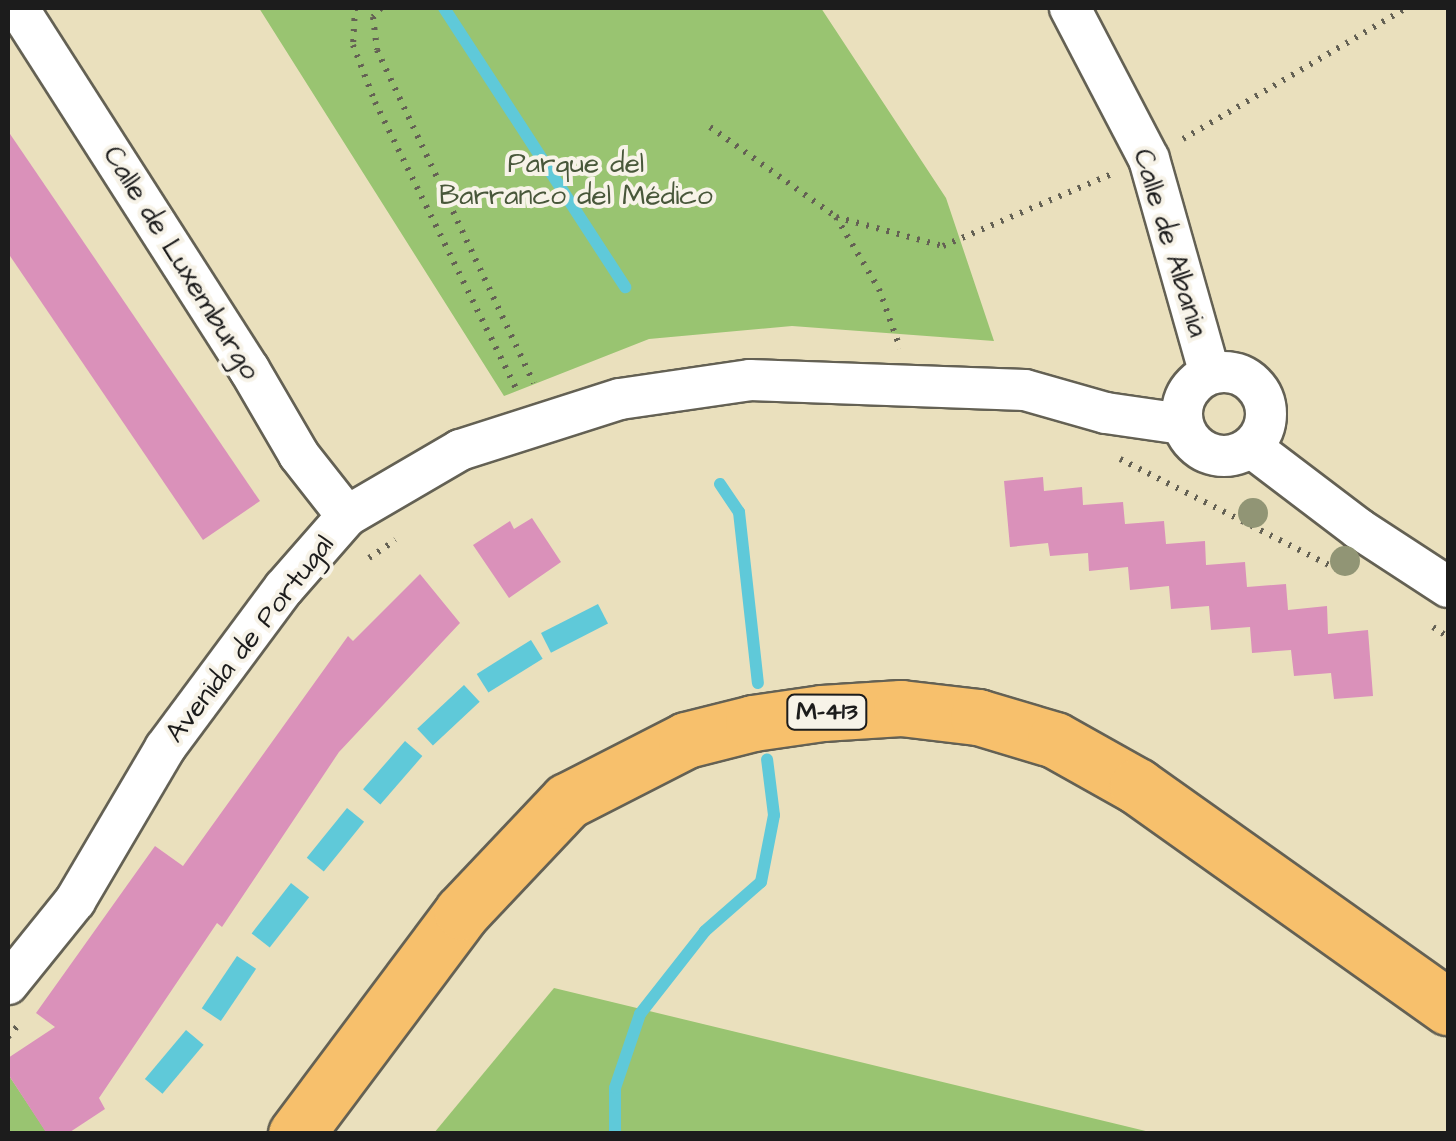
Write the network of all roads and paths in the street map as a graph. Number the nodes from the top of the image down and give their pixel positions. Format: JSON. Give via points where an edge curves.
{"nodes":[{"id":1,"x":18,"y":8,"type":"edge"},
{"id":2,"x":355,"y":8,"type":"edge"},
{"id":3,"x":382,"y":8,"type":"edge"},
{"id":4,"x":1070,"y":8,"type":"edge"},
{"id":5,"x":710,"y":127,"type":"dead end"},
{"id":6,"x":1210,"y":374,"type":"junction"},
{"id":7,"x":914,"y":386,"type":"junction"},
{"id":8,"x":544,"y":422,"type":"junction"},
{"id":9,"x":1182,"y":424,"type":"junction"},
{"id":10,"x":1252,"y":447,"type":"junction"},
{"id":11,"x":1107,"y":454,"type":"dead end"},
{"id":12,"x":347,"y":516,"type":"junction"},
{"id":13,"x":401,"y":536,"type":"dead end"},
{"id":14,"x":355,"y":570,"type":"dead end"},
{"id":15,"x":1346,"y":574,"type":"dead end"},
{"id":16,"x":1448,"y":587,"type":"edge"},
{"id":17,"x":1421,"y":620,"type":"dead end"},
{"id":18,"x":1448,"y":637,"type":"edge"},
{"id":19,"x":17,"y":1000,"type":"edge"},
{"id":20,"x":1448,"y":1006,"type":"edge"},
{"id":21,"x":8,"y":1037,"type":"edge"},
{"id":22,"x":296,"y":1134,"type":"edge"}],
"edges":[{"from":1,"to":12,"type":"street","name":"Calle de Luxemburgo","via":[[300,455]]},
{"from":2,"to":8,"type":"path","via":[[353,45],[375,102]]},
{"from":3,"to":8,"type":"path","via":[[372,17],[377,50]]},
{"from":4,"to":6,"type":"street","name":"Calle de Albania","via":[[1149,160]]},
{"from":5,"to":7,"type":"path","via":[[836,217],[879,289]]},
{"from":6,"to":9,"type":"street","via":[[1192,386]]},
{"from":6,"to":10,"type":"street","via":[[1235,373],[1262,396],[1266,416]]},
{"from":7,"to":8,"type":"street","name":"Avenida de Portugal","via":[[750,380],[620,399]]},
{"from":7,"to":9,"type":"street","name":"Avenida de Portugal","via":[[1026,390],[1106,413]]},
{"from":8,"to":12,"type":"street","name":"Avenida de Portugal","via":[[460,450]]},
{"from":9,"to":10,"type":"street","via":[[1194,444],[1214,456]]},
{"from":10,"to":16,"type":"street"},
{"from":11,"to":15,"type":"path"},
{"from":12,"to":19,"type":"street","name":"Avenida de Portugal","via":[[164,748]]},
{"from":13,"to":14,"type":"path"},
{"from":17,"to":18,"type":"path"},
{"from":19,"to":21,"type":"path"},
{"from":20,"to":22,"type":"main road","number":"M-413","via":[[1137,786],[1056,740],[978,716],[901,708],[822,713],[686,740],[567,801],[462,912]]}]}
